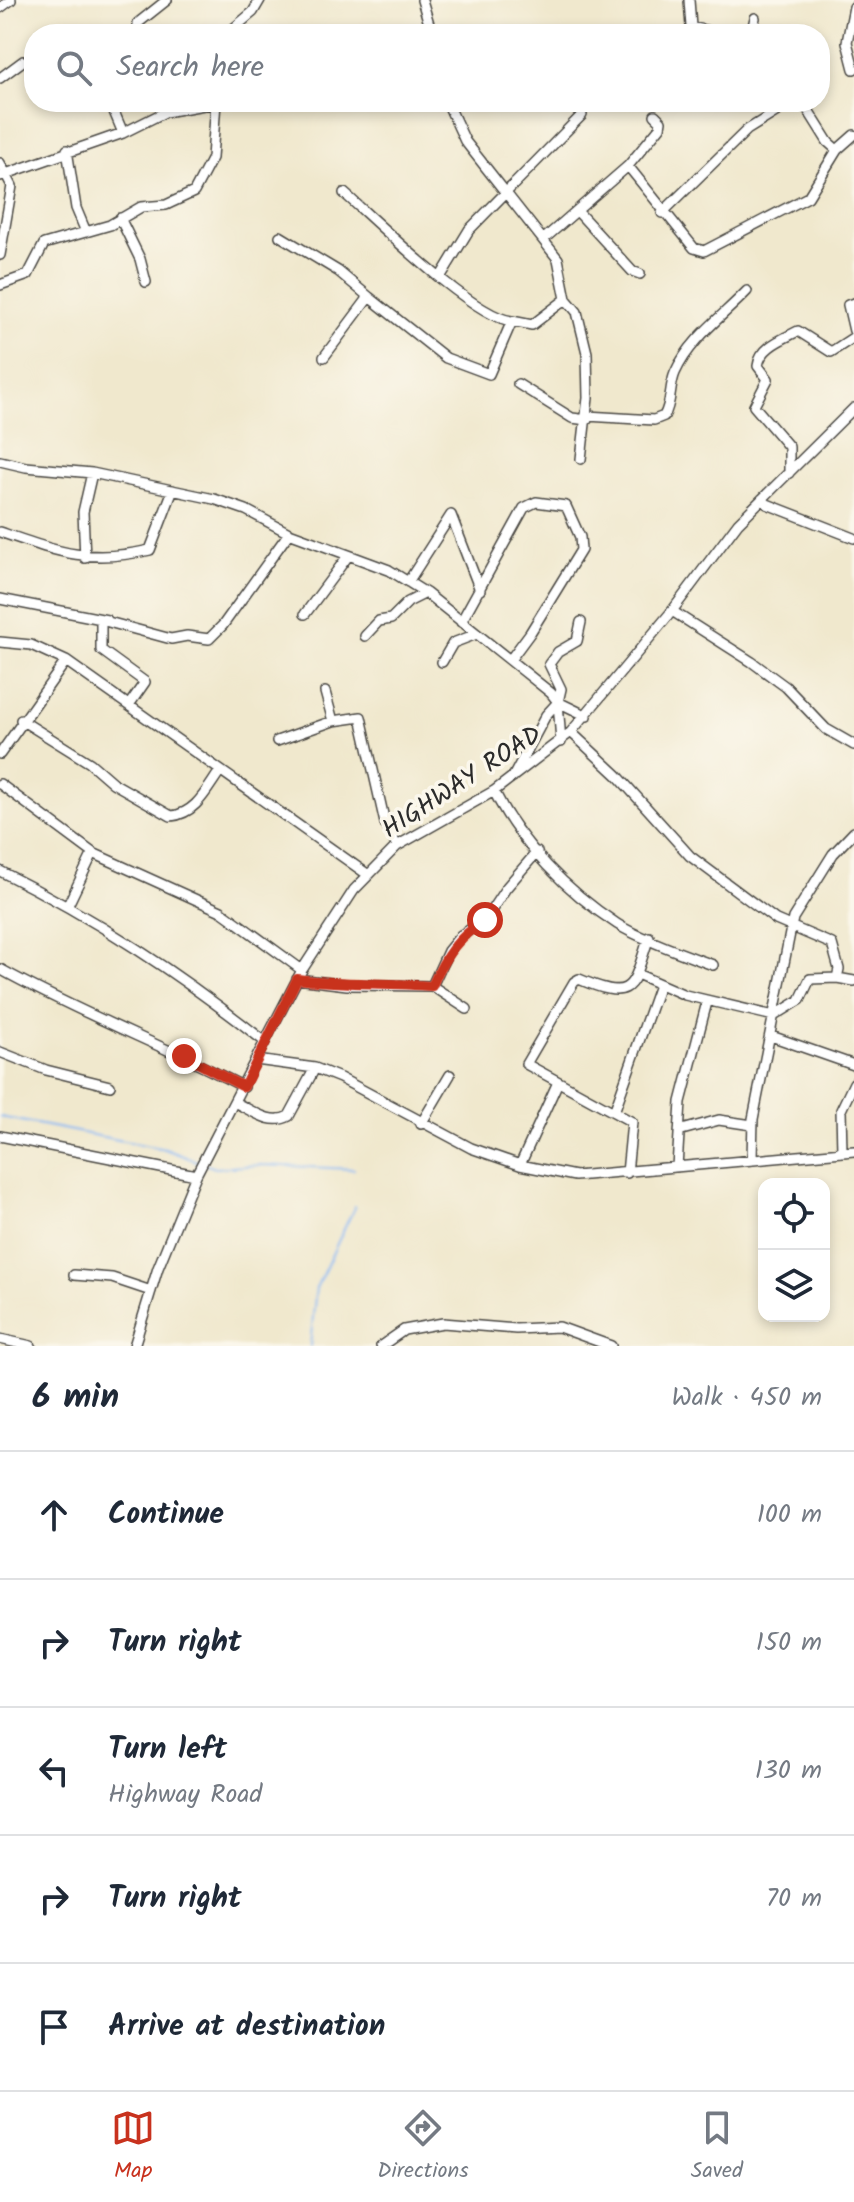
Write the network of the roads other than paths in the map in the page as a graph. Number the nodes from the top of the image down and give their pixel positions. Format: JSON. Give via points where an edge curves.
{"nodes":[{"id":1,"x":11,"y":0,"type":"edge"},
{"id":2,"x":167,"y":0,"type":"edge"},
{"id":3,"x":260,"y":0,"type":"edge"},
{"id":4,"x":422,"y":0,"type":"edge"},
{"id":5,"x":689,"y":0,"type":"edge"},
{"id":6,"x":854,"y":7,"type":"edge"},
{"id":7,"x":0,"y":8,"type":"edge"},
{"id":8,"x":755,"y":18,"type":"dead end"},
{"id":9,"x":138,"y":24,"type":"edge"},
{"id":10,"x":239,"y":24,"type":"edge"},
{"id":11,"x":429,"y":24,"type":"edge"},
{"id":12,"x":691,"y":24,"type":"edge"},
{"id":13,"x":754,"y":24,"type":"edge"},
{"id":14,"x":23,"y":61,"type":"dead end"},
{"id":15,"x":854,"y":69,"type":"edge"},
{"id":16,"x":0,"y":78,"type":"edge"},
{"id":17,"x":114,"y":112,"type":"edge"},
{"id":18,"x":165,"y":112,"type":"edge"},
{"id":19,"x":215,"y":112,"type":"edge"},
{"id":20,"x":452,"y":112,"type":"edge"},
{"id":21,"x":767,"y":112,"type":"edge"},
{"id":22,"x":809,"y":112,"type":"edge"},
{"id":23,"x":582,"y":115,"type":"dead end"},
{"id":24,"x":655,"y":115,"type":"dead end"},
{"id":25,"x":123,"y":133,"type":"junction"},
{"id":26,"x":854,"y":135,"type":"edge"},
{"id":27,"x":67,"y":150,"type":"junction"},
{"id":28,"x":837,"y":150,"type":"junction"},
{"id":29,"x":0,"y":163,"type":"edge"},
{"id":30,"x":628,"y":166,"type":"junction"},
{"id":31,"x":4,"y":176,"type":"edge"},
{"id":32,"x":503,"y":192,"type":"junction"},
{"id":33,"x":344,"y":193,"type":"dead end"},
{"id":34,"x":578,"y":212,"type":"junction"},
{"id":35,"x":662,"y":213,"type":"junction"},
{"id":36,"x":120,"y":218,"type":"junction"},
{"id":37,"x":86,"y":232,"type":"junction"},
{"id":38,"x":280,"y":236,"type":"dead end"},
{"id":39,"x":544,"y":239,"type":"junction"},
{"id":40,"x":0,"y":255,"type":"edge"},
{"id":41,"x":640,"y":274,"type":"dead end"},
{"id":42,"x":441,"y":276,"type":"junction"},
{"id":43,"x":146,"y":282,"type":"dead end"},
{"id":44,"x":0,"y":285,"type":"edge"},
{"id":45,"x":747,"y":291,"type":"dead end"},
{"id":46,"x":369,"y":297,"type":"junction"},
{"id":47,"x":566,"y":299,"type":"junction"},
{"id":48,"x":854,"y":303,"type":"edge"},
{"id":49,"x":512,"y":321,"type":"junction"},
{"id":50,"x":854,"y":331,"type":"edge"},
{"id":51,"x":854,"y":337,"type":"edge"},
{"id":52,"x":324,"y":357,"type":"dead end"},
{"id":53,"x":518,"y":384,"type":"dead end"},
{"id":54,"x":854,"y":408,"type":"edge"},
{"id":55,"x":587,"y":418,"type":"junction"},
{"id":56,"x":581,"y":459,"type":"dead end"},
{"id":57,"x":0,"y":461,"type":"edge"},
{"id":58,"x":92,"y":473,"type":"junction"},
{"id":59,"x":789,"y":473,"type":"junction"},
{"id":60,"x":173,"y":490,"type":"junction"},
{"id":61,"x":762,"y":499,"type":"junction"},
{"id":62,"x":0,"y":532,"type":"edge"},
{"id":63,"x":289,"y":533,"type":"junction"},
{"id":64,"x":854,"y":538,"type":"edge"},
{"id":65,"x":348,"y":556,"type":"junction"},
{"id":66,"x":85,"y":558,"type":"junction"},
{"id":67,"x":408,"y":582,"type":"junction"},
{"id":68,"x":480,"y":590,"type":"junction"},
{"id":69,"x":426,"y":593,"type":"junction"},
{"id":70,"x":0,"y":599,"type":"edge"},
{"id":71,"x":672,"y":611,"type":"junction"},
{"id":72,"x":305,"y":614,"type":"dead end"},
{"id":73,"x":461,"y":622,"type":"junction"},
{"id":74,"x":581,"y":622,"type":"dead end"},
{"id":75,"x":474,"y":635,"type":"junction"},
{"id":76,"x":365,"y":636,"type":"dead end"},
{"id":77,"x":176,"y":638,"type":"junction"},
{"id":78,"x":0,"y":642,"type":"edge"},
{"id":79,"x":510,"y":660,"type":"junction"},
{"id":80,"x":66,"y":661,"type":"junction"},
{"id":81,"x":442,"y":662,"type":"dead end"},
{"id":82,"x":325,"y":692,"type":"dead end"},
{"id":83,"x":558,"y":702,"type":"junction"},
{"id":84,"x":129,"y":705,"type":"junction"},
{"id":85,"x":587,"y":716,"type":"junction"},
{"id":86,"x":21,"y":720,"type":"junction"},
{"id":87,"x":333,"y":721,"type":"junction"},
{"id":88,"x":571,"y":732,"type":"junction"},
{"id":89,"x":277,"y":741,"type":"dead end"},
{"id":90,"x":561,"y":742,"type":"junction"},
{"id":91,"x":854,"y":745,"type":"edge"},
{"id":92,"x":0,"y":754,"type":"edge"},
{"id":93,"x":220,"y":771,"type":"junction"},
{"id":94,"x":513,"y":777,"type":"junction"},
{"id":95,"x":0,"y":784,"type":"edge"},
{"id":96,"x":494,"y":791,"type":"junction"},
{"id":97,"x":854,"y":832,"type":"edge"},
{"id":98,"x":397,"y":846,"type":"junction"},
{"id":99,"x":537,"y":852,"type":"junction"},
{"id":100,"x":93,"y":853,"type":"junction"},
{"id":101,"x":0,"y":871,"type":"edge"},
{"id":102,"x":367,"y":874,"type":"junction"},
{"id":103,"x":68,"y":905,"type":"junction"},
{"id":104,"x":791,"y":927,"type":"junction"},
{"id":105,"x":649,"y":937,"type":"junction"},
{"id":106,"x":713,"y":965,"type":"dead end"},
{"id":107,"x":0,"y":969,"type":"edge"},
{"id":108,"x":300,"y":974,"type":"junction"},
{"id":109,"x":637,"y":974,"type":"junction"},
{"id":110,"x":837,"y":978,"type":"junction"},
{"id":111,"x":854,"y":981,"type":"edge"},
{"id":112,"x":659,"y":985,"type":"junction"},
{"id":113,"x":432,"y":986,"type":"junction"},
{"id":114,"x":707,"y":1002,"type":"junction"},
{"id":115,"x":467,"y":1009,"type":"dead end"},
{"id":116,"x":774,"y":1016,"type":"junction"},
{"id":117,"x":771,"y":1036,"type":"junction"},
{"id":118,"x":264,"y":1041,"type":"junction"},
{"id":119,"x":0,"y":1052,"type":"edge"},
{"id":120,"x":256,"y":1060,"type":"junction"},
{"id":121,"x":854,"y":1065,"type":"edge"},
{"id":122,"x":315,"y":1068,"type":"junction"},
{"id":123,"x":450,"y":1075,"type":"dead end"},
{"id":124,"x":558,"y":1082,"type":"junction"},
{"id":125,"x":854,"y":1083,"type":"edge"},
{"id":126,"x":110,"y":1086,"type":"dead end"},
{"id":127,"x":244,"y":1087,"type":"junction"},
{"id":128,"x":236,"y":1103,"type":"junction"},
{"id":129,"x":614,"y":1112,"type":"junction"},
{"id":130,"x":421,"y":1124,"type":"junction"},
{"id":131,"x":752,"y":1125,"type":"junction"},
{"id":132,"x":682,"y":1130,"type":"junction"},
{"id":133,"x":0,"y":1136,"type":"edge"},
{"id":134,"x":842,"y":1151,"type":"junction"},
{"id":135,"x":854,"y":1151,"type":"edge"},
{"id":136,"x":752,"y":1159,"type":"junction"},
{"id":137,"x":520,"y":1165,"type":"junction"},
{"id":138,"x":677,"y":1167,"type":"junction"},
{"id":139,"x":627,"y":1173,"type":"junction"},
{"id":140,"x":196,"y":1174,"type":"junction"},
{"id":141,"x":74,"y":1275,"type":"dead end"},
{"id":142,"x":151,"y":1291,"type":"junction"},
{"id":143,"x":0,"y":1339,"type":"edge"},
{"id":144,"x":31,"y":1346,"type":"edge"},
{"id":145,"x":134,"y":1346,"type":"edge"},
{"id":146,"x":381,"y":1346,"type":"edge"},
{"id":147,"x":611,"y":1346,"type":"edge"}],
"edges":[{"from":1,"to":7,"type":"street"},
{"from":2,"to":9,"type":"street"},
{"from":3,"to":10,"type":"street"},
{"from":4,"to":11,"type":"street"},
{"from":5,"to":12,"type":"street"},
{"from":6,"to":15,"type":"street","via":[[847,42]]},
{"from":8,"to":13,"type":"street"},
{"from":14,"to":16,"type":"street"},
{"from":17,"to":25,"type":"street"},
{"from":18,"to":25,"type":"street"},
{"from":19,"to":36,"type":"street","via":[[212,158],[194,192]]},
{"from":20,"to":32,"type":"street","via":[[465,141]]},
{"from":21,"to":35,"type":"street"},
{"from":22,"to":28,"type":"street"},
{"from":23,"to":32,"type":"street"},
{"from":24,"to":30,"type":"street","via":[[660,127]]},
{"from":25,"to":27,"type":"street"},
{"from":26,"to":28,"type":"street"},
{"from":27,"to":31,"type":"street"},
{"from":27,"to":37,"type":"street","via":[[76,208]]},
{"from":28,"to":35,"type":"street","via":[[808,197],[704,251],[694,248]]},
{"from":29,"to":31,"type":"street"},
{"from":30,"to":34,"type":"street"},
{"from":30,"to":35,"type":"street"},
{"from":31,"to":40,"type":"street","via":[[12,186],[12,201]]},
{"from":32,"to":39,"type":"street"},
{"from":32,"to":42,"type":"street","via":[[469,230]]},
{"from":33,"to":42,"type":"street","via":[[418,263]]},
{"from":34,"to":39,"type":"street"},
{"from":34,"to":41,"type":"street"},
{"from":36,"to":37,"type":"street"},
{"from":36,"to":43,"type":"street"},
{"from":37,"to":44,"type":"street","via":[[44,244],[28,275]]},
{"from":38,"to":46,"type":"street"},
{"from":39,"to":47,"type":"street","via":[[558,259]]},
{"from":42,"to":49,"type":"street","via":[[483,309]]},
{"from":45,"to":55,"type":"street","via":[[685,355],[664,416]]},
{"from":46,"to":49,"type":"street","via":[[446,358],[489,374]]},
{"from":46,"to":52,"type":"street"},
{"from":47,"to":49,"type":"street","via":[[532,325]]},
{"from":47,"to":55,"type":"street","via":[[577,312],[587,353]]},
{"from":48,"to":50,"type":"street","via":[[848,305]]},
{"from":51,"to":59,"type":"street","via":[[831,352],[798,331],[759,359],[768,379],[754,406],[789,447]]},
{"from":53,"to":55,"type":"street","via":[[572,418]]},
{"from":54,"to":59,"type":"street","name":"HIGHWAY ROAD"},
{"from":55,"to":56,"type":"street"},
{"from":57,"to":58,"type":"street"},
{"from":58,"to":60,"type":"street"},
{"from":58,"to":66,"type":"street","via":[[83,512]]},
{"from":59,"to":61,"type":"street","name":"HIGHWAY ROAD"},
{"from":60,"to":63,"type":"street","via":[[246,510]]},
{"from":60,"to":66,"type":"street","via":[[154,547]]},
{"from":61,"to":64,"type":"street"},
{"from":61,"to":71,"type":"street","name":"HIGHWAY ROAD"},
{"from":62,"to":66,"type":"street"},
{"from":63,"to":65,"type":"street"},
{"from":63,"to":77,"type":"street","via":[[217,633],[209,639]]},
{"from":65,"to":67,"type":"street"},
{"from":65,"to":72,"type":"street"},
{"from":67,"to":68,"type":"street","via":[[451,515]]},
{"from":67,"to":69,"type":"street"},
{"from":68,"to":73,"type":"street"},
{"from":68,"to":79,"type":"street","via":[[530,503],[569,508],[581,550]]},
{"from":69,"to":73,"type":"street"},
{"from":69,"to":76,"type":"street","via":[[391,619],[379,621]]},
{"from":70,"to":77,"type":"street"},
{"from":71,"to":85,"type":"street","name":"HIGHWAY ROAD"},
{"from":71,"to":91,"type":"street","via":[[786,687],[826,729]]},
{"from":73,"to":75,"type":"street"},
{"from":74,"to":83,"type":"street","via":[[577,641],[549,664],[561,689]]},
{"from":75,"to":79,"type":"street"},
{"from":75,"to":81,"type":"street","via":[[454,642]]},
{"from":77,"to":84,"type":"street","via":[[101,620],[101,650],[145,682]]},
{"from":78,"to":80,"type":"street","via":[[31,645]]},
{"from":79,"to":83,"type":"street"},
{"from":80,"to":84,"type":"street"},
{"from":80,"to":86,"type":"street"},
{"from":82,"to":87,"type":"street"},
{"from":83,"to":85,"type":"street"},
{"from":83,"to":90,"type":"street"},
{"from":83,"to":94,"type":"street"},
{"from":84,"to":93,"type":"street"},
{"from":85,"to":88,"type":"street","name":"HIGHWAY ROAD"},
{"from":86,"to":92,"type":"street"},
{"from":86,"to":93,"type":"street","via":[[171,816],[196,805]]},
{"from":87,"to":89,"type":"street"},
{"from":87,"to":98,"type":"street","via":[[361,717],[385,823]]},
{"from":88,"to":90,"type":"street","name":"HIGHWAY ROAD"},
{"from":88,"to":104,"type":"street","via":[[690,856]]},
{"from":90,"to":94,"type":"street","name":"HIGHWAY ROAD"},
{"from":93,"to":102,"type":"street"},
{"from":94,"to":96,"type":"street","name":"HIGHWAY ROAD"},
{"from":95,"to":100,"type":"street"},
{"from":96,"to":98,"type":"street","name":"HIGHWAY ROAD"},
{"from":96,"to":99,"type":"street"},
{"from":97,"to":104,"type":"street","via":[[808,890]]},
{"from":98,"to":102,"type":"street","name":"HIGHWAY ROAD"},
{"from":99,"to":105,"type":"street","via":[[620,927]]},
{"from":99,"to":113,"type":"street","via":[[485,920],[448,951]]},
{"from":100,"to":103,"type":"street"},
{"from":100,"to":108,"type":"street","via":[[221,911]]},
{"from":101,"to":103,"type":"street"},
{"from":102,"to":108,"type":"street","name":"HIGHWAY ROAD"},
{"from":103,"to":118,"type":"street","via":[[171,970]]},
{"from":104,"to":110,"type":"street","via":[[832,944]]},
{"from":104,"to":116,"type":"street"},
{"from":105,"to":106,"type":"street"},
{"from":105,"to":109,"type":"street"},
{"from":107,"to":127,"type":"street"},
{"from":108,"to":113,"type":"street","via":[[347,985]]},
{"from":108,"to":118,"type":"street","name":"HIGHWAY ROAD"},
{"from":109,"to":112,"type":"street"},
{"from":109,"to":124,"type":"street","via":[[618,993],[579,979],[574,982],[526,1064]]},
{"from":110,"to":111,"type":"street"},
{"from":110,"to":116,"type":"street","via":[[810,979],[800,1000]]},
{"from":112,"to":114,"type":"street"},
{"from":112,"to":129,"type":"street"},
{"from":113,"to":115,"type":"street"},
{"from":114,"to":116,"type":"street"},
{"from":114,"to":132,"type":"street","via":[[681,1102]]},
{"from":116,"to":117,"type":"street"},
{"from":117,"to":121,"type":"street"},
{"from":117,"to":131,"type":"street"},
{"from":118,"to":120,"type":"street","name":"HIGHWAY ROAD"},
{"from":119,"to":126,"type":"street"},
{"from":120,"to":122,"type":"street"},
{"from":120,"to":127,"type":"street","name":"HIGHWAY ROAD"},
{"from":122,"to":128,"type":"street","via":[[282,1120]]},
{"from":122,"to":130,"type":"street"},
{"from":123,"to":130,"type":"street"},
{"from":124,"to":129,"type":"street"},
{"from":124,"to":137,"type":"street"},
{"from":125,"to":134,"type":"street","via":[[841,1110]]},
{"from":127,"to":128,"type":"street","name":"HIGHWAY ROAD"},
{"from":128,"to":140,"type":"street","name":"HIGHWAY ROAD"},
{"from":129,"to":139,"type":"street","via":[[634,1125]]},
{"from":130,"to":137,"type":"street"},
{"from":131,"to":132,"type":"street","via":[[719,1120]]},
{"from":131,"to":136,"type":"street"},
{"from":132,"to":138,"type":"street"},
{"from":133,"to":140,"type":"street"},
{"from":134,"to":135,"type":"street"},
{"from":134,"to":136,"type":"street"},
{"from":136,"to":138,"type":"street"},
{"from":137,"to":139,"type":"street","via":[[575,1176]]},
{"from":138,"to":139,"type":"street"},
{"from":140,"to":142,"type":"street","name":"HIGHWAY ROAD"},
{"from":141,"to":142,"type":"street","via":[[112,1278]]},
{"from":142,"to":145,"type":"street","name":"HIGHWAY ROAD"},
{"from":143,"to":144,"type":"street"},
{"from":146,"to":147,"type":"street","via":[[404,1330],[443,1323],[559,1327]]}]}
